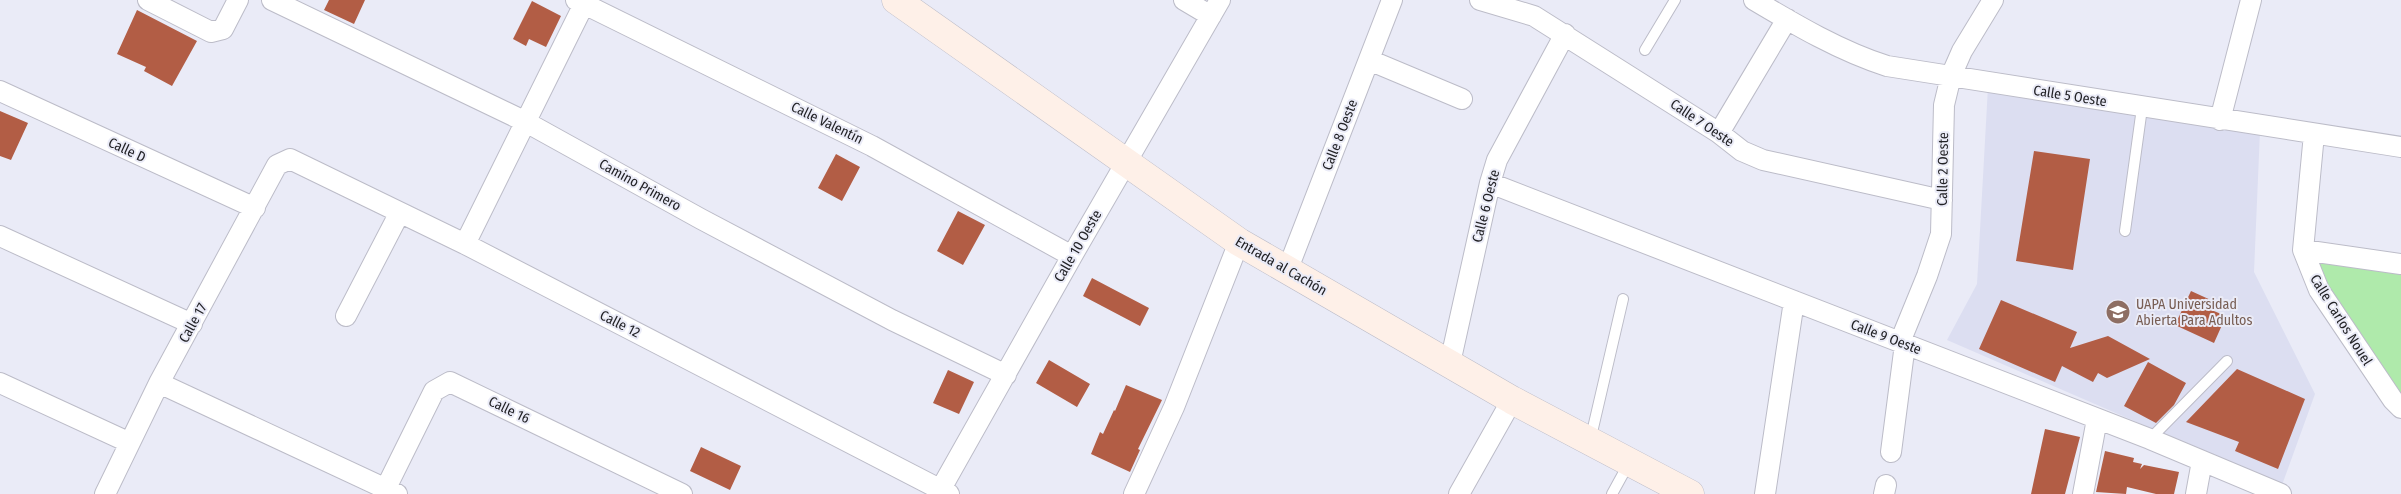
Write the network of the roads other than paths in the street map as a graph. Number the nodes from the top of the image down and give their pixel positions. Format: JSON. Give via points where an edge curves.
{"nodes":[{"id":1,"x":148,"y":0,"type":"edge"},
{"id":2,"x":238,"y":0,"type":"edge"},
{"id":3,"x":272,"y":0,"type":"edge"},
{"id":4,"x":896,"y":0,"type":"edge"},
{"id":5,"x":1184,"y":0,"type":"edge"},
{"id":6,"x":1392,"y":0,"type":"edge"},
{"id":7,"x":1480,"y":0,"type":"edge"},
{"id":8,"x":1675,"y":0,"type":"edge"},
{"id":9,"x":1754,"y":0,"type":"edge"},
{"id":10,"x":1993,"y":0,"type":"edge"},
{"id":11,"x":2251,"y":0,"type":"edge"},
{"id":12,"x":582,"y":1,"type":"edge"},
{"id":13,"x":1216,"y":8,"type":"edge"},
{"id":14,"x":1786,"y":19,"type":"junction"},
{"id":15,"x":1565,"y":34,"type":"junction"},
{"id":16,"x":1645,"y":50,"type":"dead end"},
{"id":17,"x":1369,"y":60,"type":"junction"},
{"id":18,"x":1951,"y":76,"type":"junction"},
{"id":19,"x":0,"y":91,"type":"edge"},
{"id":20,"x":1462,"y":100,"type":"dead end"},
{"id":21,"x":2142,"y":108,"type":"junction"},
{"id":22,"x":2220,"y":120,"type":"junction"},
{"id":23,"x":524,"y":121,"type":"junction"},
{"id":24,"x":1719,"y":133,"type":"junction"},
{"id":25,"x":2314,"y":134,"type":"junction"},
{"id":26,"x":2401,"y":147,"type":"edge"},
{"id":27,"x":290,"y":159,"type":"joint"},
{"id":28,"x":1125,"y":164,"type":"junction"},
{"id":29,"x":1490,"y":183,"type":"junction"},
{"id":30,"x":1942,"y":200,"type":"junction"},
{"id":31,"x":254,"y":208,"type":"junction"},
{"id":32,"x":400,"y":214,"type":"junction"},
{"id":33,"x":2125,"y":231,"type":"dead end"},
{"id":34,"x":0,"y":236,"type":"edge"},
{"id":35,"x":1239,"y":242,"type":"junction"},
{"id":36,"x":465,"y":244,"type":"junction"},
{"id":37,"x":2304,"y":250,"type":"junction"},
{"id":38,"x":1072,"y":256,"type":"junction"},
{"id":39,"x":2401,"y":264,"type":"edge"},
{"id":40,"x":1287,"y":271,"type":"junction"},
{"id":41,"x":1623,"y":299,"type":"dead end"},
{"id":42,"x":1794,"y":301,"type":"junction"},
{"id":43,"x":346,"y":316,"type":"dead end"},
{"id":44,"x":192,"y":324,"type":"junction"},
{"id":45,"x":1902,"y":343,"type":"junction"},
{"id":46,"x":2227,"y":361,"type":"dead end"},
{"id":47,"x":1450,"y":363,"type":"junction"},
{"id":48,"x":1006,"y":375,"type":"junction"},
{"id":49,"x":0,"y":383,"type":"edge"},
{"id":50,"x":159,"y":383,"type":"junction"},
{"id":51,"x":1512,"y":400,"type":"junction"},
{"id":52,"x":2401,"y":408,"type":"edge"},
{"id":53,"x":2097,"y":419,"type":"junction"},
{"id":54,"x":2150,"y":439,"type":"junction"},
{"id":55,"x":128,"y":442,"type":"junction"},
{"id":56,"x":1590,"y":442,"type":"junction"},
{"id":57,"x":1891,"y":452,"type":"dead end"},
{"id":58,"x":2202,"y":461,"type":"junction"},
{"id":59,"x":1629,"y":462,"type":"junction"},
{"id":60,"x":389,"y":492,"type":"edge"},
{"id":61,"x":942,"y":493,"type":"edge"},
{"id":62,"x":105,"y":494,"type":"edge"},
{"id":63,"x":682,"y":494,"type":"edge"},
{"id":64,"x":1134,"y":494,"type":"edge"},
{"id":65,"x":1459,"y":494,"type":"edge"},
{"id":66,"x":1612,"y":494,"type":"edge"},
{"id":67,"x":1690,"y":494,"type":"edge"},
{"id":68,"x":1765,"y":494,"type":"edge"},
{"id":69,"x":2083,"y":494,"type":"edge"},
{"id":70,"x":2196,"y":494,"type":"edge"},
{"id":71,"x":2281,"y":494,"type":"edge"}],
"edges":[{"from":1,"to":2,"type":"street","via":[[211,32],[223,29]]},
{"from":3,"to":23,"type":"street","name":"Camino Primero"},
{"from":4,"to":28,"type":"street","name":"Entrada al Cachón"},
{"from":5,"to":13,"type":"street"},
{"from":6,"to":17,"type":"street","name":"Calle 8 Oeste"},
{"from":7,"to":15,"type":"street","name":"Calle 7 Oeste","via":[[1534,16]]},
{"from":8,"to":16,"type":"lane"},
{"from":9,"to":14,"type":"street","name":"Calle 5 Oeste"},
{"from":10,"to":18,"type":"street","name":"Calle 2 Oeste"},
{"from":11,"to":22,"type":"street"},
{"from":12,"to":23,"type":"street"},
{"from":12,"to":38,"type":"street","name":"Calle Valentín","via":[[872,146]]},
{"from":13,"to":28,"type":"street","name":"Calle 10 Oeste"},
{"from":14,"to":18,"type":"street","name":"Calle 5 Oeste","via":[[1863,58],[1887,66]]},
{"from":14,"to":24,"type":"street"},
{"from":15,"to":24,"type":"street","name":"Calle 7 Oeste"},
{"from":15,"to":29,"type":"street","name":"Calle 6 Oeste","via":[[1497,160]]},
{"from":17,"to":20,"type":"street"},
{"from":17,"to":40,"type":"street","name":"Calle 8 Oeste"},
{"from":18,"to":21,"type":"street","name":"Calle 5 Oeste"},
{"from":18,"to":30,"type":"street","name":"Calle 2 Oeste","via":[[1944,105]]},
{"from":19,"to":31,"type":"street","name":"Calle D"},
{"from":21,"to":22,"type":"street","name":"Calle 5 Oeste"},
{"from":21,"to":33,"type":"lane"},
{"from":22,"to":25,"type":"street","name":"Calle 5 Oeste"},
{"from":23,"to":36,"type":"street"},
{"from":23,"to":48,"type":"street","name":"Camino Primero","via":[[892,320]]},
{"from":24,"to":30,"type":"street","name":"Calle 7 Oeste","via":[[1742,151],[1763,160]]},
{"from":25,"to":26,"type":"street","name":"Calle 5 Oeste"},
{"from":25,"to":37,"type":"street","name":"Calle Carlos Nouel"},
{"from":27,"to":31,"type":"street","name":"Calle 17","via":[[277,165]]},
{"from":27,"to":32,"type":"street","name":"Calle 12"},
{"from":28,"to":35,"type":"street","name":"Entrada al Cachón"},
{"from":28,"to":38,"type":"street","name":"Calle 10 Oeste"},
{"from":29,"to":42,"type":"street","name":"Calle 9 Oeste"},
{"from":29,"to":47,"type":"street","name":"Calle 6 Oeste"},
{"from":30,"to":45,"type":"street","name":"Calle 2 Oeste","via":[[1941,234]]},
{"from":31,"to":44,"type":"street","name":"Calle 17"},
{"from":32,"to":36,"type":"street","name":"Calle 12"},
{"from":32,"to":43,"type":"street"},
{"from":34,"to":44,"type":"street"},
{"from":35,"to":40,"type":"street","name":"Entrada al Cachón"},
{"from":35,"to":64,"type":"street","via":[[1174,407]]},
{"from":36,"to":61,"type":"street","name":"Calle 12"},
{"from":37,"to":39,"type":"street"},
{"from":37,"to":52,"type":"street","name":"Calle Carlos Nouel","via":[[2319,290]]},
{"from":38,"to":48,"type":"street","name":"Calle 10 Oeste"},
{"from":40,"to":47,"type":"street","name":"Entrada al Cachón"},
{"from":41,"to":56,"type":"lane"},
{"from":42,"to":45,"type":"street","name":"Calle 9 Oeste"},
{"from":42,"to":68,"type":"street"},
{"from":44,"to":50,"type":"street","name":"Calle 17"},
{"from":45,"to":53,"type":"street","name":"Calle 9 Oeste"},
{"from":45,"to":57,"type":"street","name":"Calle 2 Oeste"},
{"from":46,"to":54,"type":"lane"},
{"from":47,"to":51,"type":"street","name":"Entrada al Cachón"},
{"from":48,"to":61,"type":"street","name":"Calle 10 Oeste"},
{"from":49,"to":55,"type":"street"},
{"from":50,"to":55,"type":"street","name":"Calle 17"},
{"from":50,"to":60,"type":"street"},
{"from":51,"to":56,"type":"street","name":"Entrada al Cachón"},
{"from":51,"to":65,"type":"street"},
{"from":53,"to":54,"type":"street","name":"Calle 9 Oeste"},
{"from":53,"to":69,"type":"street"},
{"from":54,"to":58,"type":"street","name":"Calle 9 Oeste"},
{"from":55,"to":62,"type":"street","name":"Calle 17"},
{"from":56,"to":59,"type":"street","name":"Entrada al Cachón"},
{"from":58,"to":70,"type":"street"},
{"from":58,"to":71,"type":"street","name":"Calle 9 Oeste"},
{"from":59,"to":66,"type":"lane"},
{"from":59,"to":67,"type":"street","name":"Entrada al Cachón"},
{"from":60,"to":63,"type":"street","name":"Calle 16","via":[[434,391],[450,382]]}]}
